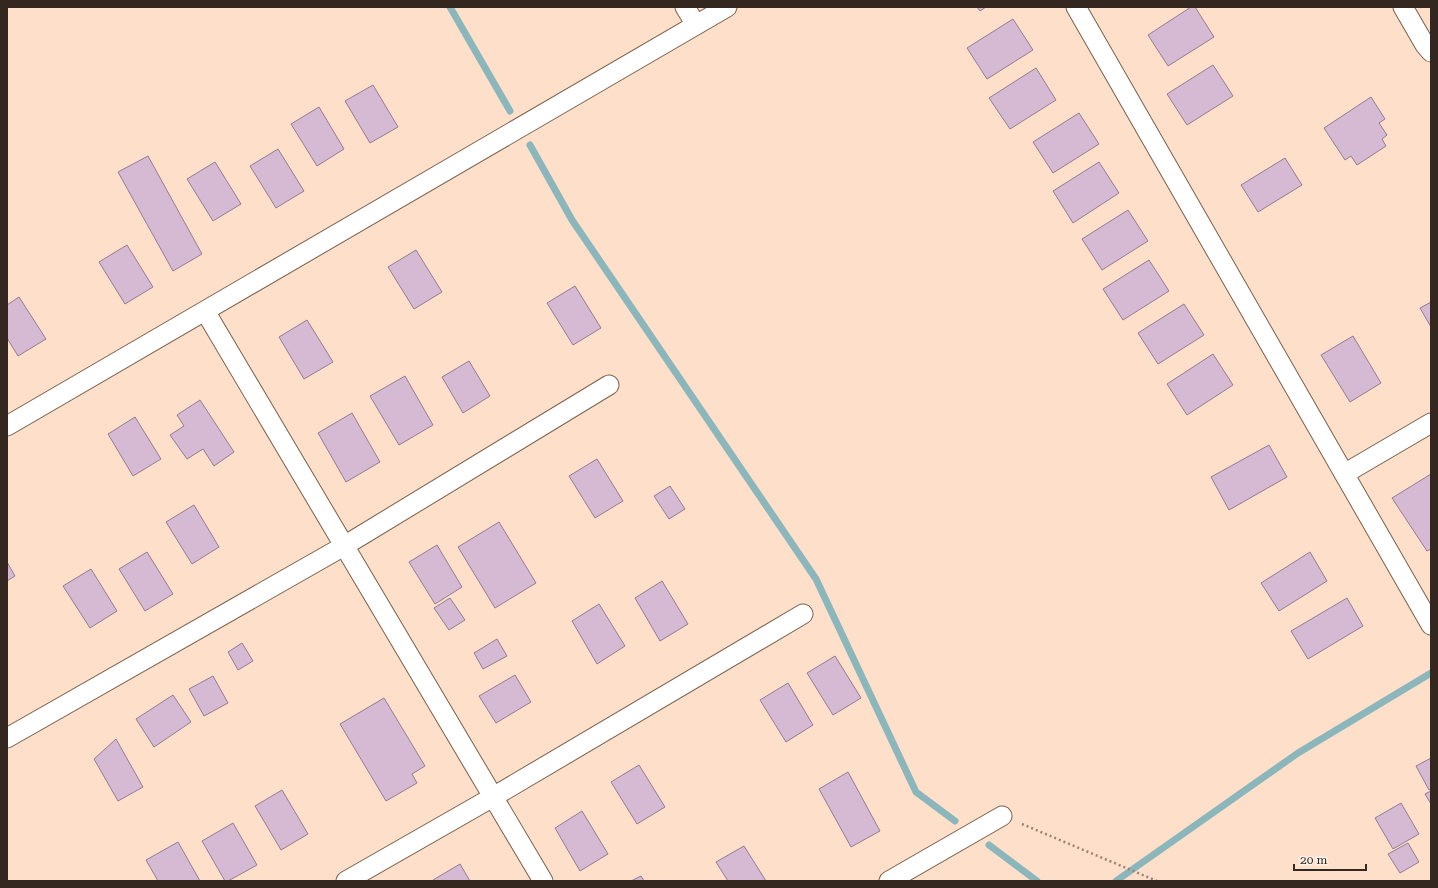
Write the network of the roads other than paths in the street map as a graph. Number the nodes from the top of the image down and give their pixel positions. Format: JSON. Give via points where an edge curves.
{"nodes":[{"id":1,"x":685,"y":7,"type":"edge"},
{"id":2,"x":727,"y":7,"type":"edge"},
{"id":3,"x":1076,"y":7,"type":"edge"},
{"id":4,"x":1403,"y":7,"type":"edge"},
{"id":5,"x":696,"y":25,"type":"junction"},
{"id":6,"x":1431,"y":52,"type":"edge"},
{"id":7,"x":205,"y":311,"type":"junction"},
{"id":8,"x":609,"y":385,"type":"dead end"},
{"id":9,"x":1431,"y":423,"type":"edge"},
{"id":10,"x":7,"y":426,"type":"edge"},
{"id":11,"x":1344,"y":474,"type":"junction"},
{"id":12,"x":344,"y":546,"type":"junction"},
{"id":13,"x":803,"y":614,"type":"dead end"},
{"id":14,"x":1431,"y":625,"type":"edge"},
{"id":15,"x":7,"y":738,"type":"edge"},
{"id":16,"x":493,"y":797,"type":"junction"},
{"id":17,"x":1002,"y":816,"type":"road end"},
{"id":18,"x":346,"y":881,"type":"edge"},
{"id":19,"x":543,"y":881,"type":"edge"},
{"id":20,"x":889,"y":881,"type":"edge"}],
"edges":[{"from":1,"to":5,"type":"street"},
{"from":2,"to":5,"type":"street"},
{"from":3,"to":11,"type":"street"},
{"from":4,"to":6,"type":"street"},
{"from":5,"to":7,"type":"street"},
{"from":7,"to":10,"type":"street"},
{"from":7,"to":12,"type":"street"},
{"from":8,"to":12,"type":"street"},
{"from":9,"to":11,"type":"street"},
{"from":11,"to":14,"type":"street"},
{"from":12,"to":15,"type":"street"},
{"from":12,"to":16,"type":"street"},
{"from":13,"to":16,"type":"street"},
{"from":16,"to":18,"type":"street"},
{"from":16,"to":19,"type":"street"},
{"from":17,"to":20,"type":"street"}]}
